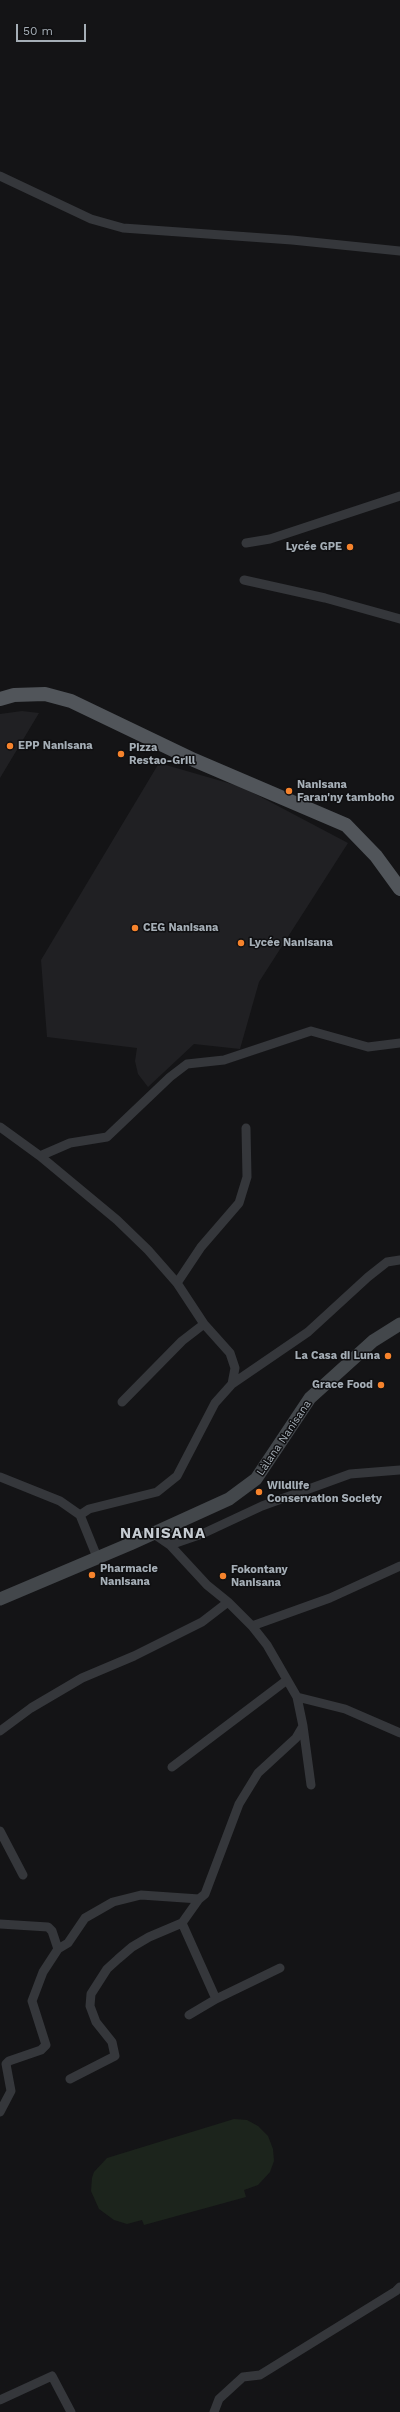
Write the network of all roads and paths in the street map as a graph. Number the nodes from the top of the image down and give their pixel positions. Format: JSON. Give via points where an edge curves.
{"nodes":[{"id":1,"x":0,"y":176,"type":"edge"},
{"id":2,"x":400,"y":251,"type":"edge"},
{"id":3,"x":400,"y":496,"type":"edge"},
{"id":4,"x":246,"y":543,"type":"dead end"},
{"id":5,"x":244,"y":580,"type":"dead end"},
{"id":6,"x":400,"y":619,"type":"edge"},
{"id":7,"x":0,"y":700,"type":"edge"},
{"id":8,"x":400,"y":889,"type":"edge"},
{"id":9,"x":400,"y":1043,"type":"edge"},
{"id":10,"x":0,"y":1127,"type":"edge"},
{"id":11,"x":246,"y":1128,"type":"dead end"},
{"id":12,"x":40,"y":1156,"type":"junction"},
{"id":13,"x":400,"y":1260,"type":"edge"},
{"id":14,"x":177,"y":1283,"type":"junction"},
{"id":15,"x":204,"y":1324,"type":"junction"},
{"id":16,"x":400,"y":1324,"type":"edge"},
{"id":17,"x":232,"y":1384,"type":"junction"},
{"id":18,"x":122,"y":1402,"type":"dead end"},
{"id":19,"x":400,"y":1470,"type":"edge"},
{"id":20,"x":0,"y":1477,"type":"edge"},
{"id":21,"x":80,"y":1515,"type":"junction"},
{"id":22,"x":154,"y":1534,"type":"junction"},
{"id":23,"x":170,"y":1545,"type":"junction"},
{"id":24,"x":97,"y":1557,"type":"junction"},
{"id":25,"x":400,"y":1566,"type":"edge"},
{"id":26,"x":0,"y":1599,"type":"edge"},
{"id":27,"x":228,"y":1602,"type":"junction"},
{"id":28,"x":252,"y":1626,"type":"junction"},
{"id":29,"x":287,"y":1680,"type":"junction"},
{"id":30,"x":297,"y":1696,"type":"junction"},
{"id":31,"x":303,"y":1726,"type":"junction"},
{"id":32,"x":0,"y":1731,"type":"edge"},
{"id":33,"x":400,"y":1733,"type":"edge"},
{"id":34,"x":172,"y":1767,"type":"dead end"},
{"id":35,"x":311,"y":1785,"type":"dead end"},
{"id":36,"x":0,"y":1831,"type":"edge"},
{"id":37,"x":23,"y":1875,"type":"dead end"},
{"id":38,"x":199,"y":1899,"type":"junction"},
{"id":39,"x":182,"y":1923,"type":"junction"},
{"id":40,"x":0,"y":1924,"type":"edge"},
{"id":41,"x":58,"y":1949,"type":"junction"},
{"id":42,"x":280,"y":1968,"type":"dead end"},
{"id":43,"x":216,"y":1998,"type":"junction"},
{"id":44,"x":189,"y":2015,"type":"dead end"},
{"id":45,"x":70,"y":2078,"type":"dead end"},
{"id":46,"x":0,"y":2112,"type":"edge"},
{"id":47,"x":400,"y":2287,"type":"edge"},
{"id":48,"x":0,"y":2400,"type":"edge"},
{"id":49,"x":71,"y":2412,"type":"edge"},
{"id":50,"x":214,"y":2412,"type":"edge"}],
"edges":[{"from":1,"to":2,"type":"street","via":[[91,219],[123,228],[292,240]]},
{"from":3,"to":4,"type":"street","via":[[270,539]]},
{"from":5,"to":6,"type":"street","via":[[325,598]]},
{"from":7,"to":8,"type":"main road","via":[[14,695],[45,694],[71,701],[194,760],[346,825],[376,856]]},
{"from":9,"to":12,"type":"street","via":[[368,1047],[311,1031],[224,1060],[187,1064],[170,1076],[107,1137],[70,1143]]},
{"from":10,"to":12,"type":"street"},
{"from":11,"to":14,"type":"street","via":[[247,1177],[239,1203],[201,1247]]},
{"from":12,"to":14,"type":"street","via":[[117,1220]]},
{"from":13,"to":17,"type":"street","via":[[387,1262],[308,1332]]},
{"from":14,"to":15,"type":"street"},
{"from":15,"to":17,"type":"street","via":[[230,1353],[235,1368]]},
{"from":15,"to":18,"type":"street","via":[[182,1340]]},
{"from":16,"to":22,"type":"street","name":"Làlana Nanisana","via":[[373,1341],[310,1398],[256,1479],[229,1499]]},
{"from":17,"to":21,"type":"street","via":[[214,1404],[177,1476],[157,1492],[89,1509]]},
{"from":19,"to":23,"type":"street","via":[[350,1474],[262,1506],[202,1534]]},
{"from":20,"to":21,"type":"street","via":[[60,1501]]},
{"from":21,"to":24,"type":"street"},
{"from":22,"to":23,"type":"street"},
{"from":22,"to":24,"type":"street","name":"Làlana Nanisana"},
{"from":23,"to":27,"type":"street","via":[[207,1585]]},
{"from":24,"to":26,"type":"street","name":"Làlana Nanisana"},
{"from":25,"to":28,"type":"street","via":[[330,1598]]},
{"from":27,"to":28,"type":"street"},
{"from":27,"to":32,"type":"street","via":[[202,1622],[134,1656],[82,1678],[31,1708]]},
{"from":28,"to":29,"type":"street","via":[[267,1645]]},
{"from":29,"to":30,"type":"street"},
{"from":29,"to":34,"type":"street"},
{"from":30,"to":31,"type":"street"},
{"from":30,"to":33,"type":"street","via":[[345,1709]]},
{"from":31,"to":35,"type":"street"},
{"from":31,"to":38,"type":"street","via":[[296,1738],[258,1773],[239,1804],[205,1894]]},
{"from":36,"to":37,"type":"street"},
{"from":38,"to":39,"type":"street"},
{"from":38,"to":41,"type":"street","via":[[141,1895],[113,1902],[85,1918],[68,1943]]},
{"from":39,"to":43,"type":"street"},
{"from":39,"to":45,"type":"street","via":[[132,1947],[107,1969],[91,1994],[90,2006],[96,2022],[112,2042],[115,2056]]},
{"from":40,"to":41,"type":"street","via":[[48,1927]]},
{"from":41,"to":46,"type":"street","via":[[43,1972],[32,1997],[32,2005],[46,2045],[41,2050],[9,2060],[6,2064],[11,2091]]},
{"from":42,"to":43,"type":"street"},
{"from":43,"to":44,"type":"street"},
{"from":47,"to":50,"type":"street","via":[[396,2292],[260,2375],[243,2377],[219,2399]]},
{"from":48,"to":49,"type":"street","via":[[52,2376]]}]}
